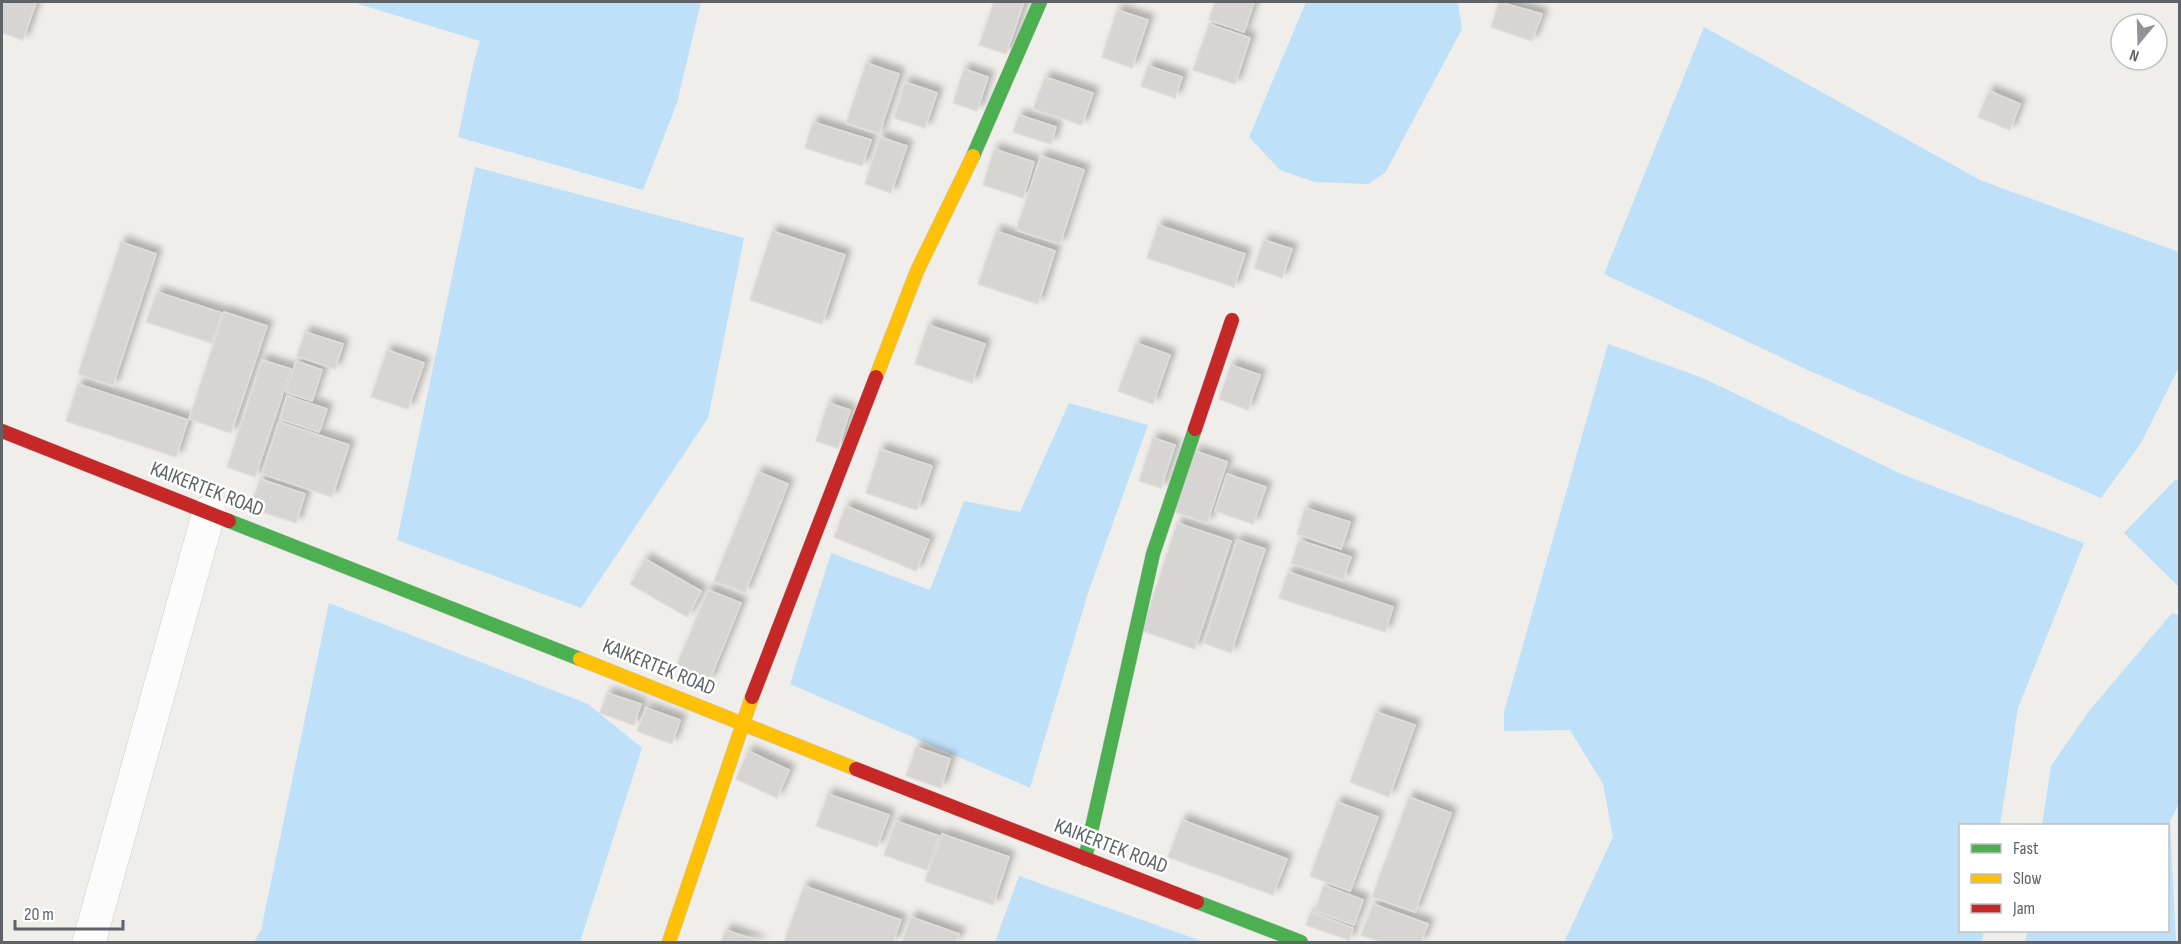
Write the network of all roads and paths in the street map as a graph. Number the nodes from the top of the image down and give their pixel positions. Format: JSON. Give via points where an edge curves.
{"nodes":[{"id":1,"x":1040,"y":2,"type":"edge"},
{"id":2,"x":1232,"y":320,"type":"dead end"},
{"id":3,"x":2,"y":431,"type":"edge"},
{"id":4,"x":209,"y":512,"type":"junction"},
{"id":5,"x":742,"y":724,"type":"junction"},
{"id":6,"x":1085,"y":859,"type":"junction"},
{"id":7,"x":89,"y":942,"type":"edge"},
{"id":8,"x":669,"y":942,"type":"edge"},
{"id":9,"x":1301,"y":942,"type":"edge"}],
"edges":[{"from":1,"to":5,"type":"street","via":[[981,139],[917,271]]},
{"from":2,"to":6,"type":"street","via":[[1153,554]]},
{"from":3,"to":4,"type":"street","name":"KAIKERTEK ROAD"},
{"from":4,"to":5,"type":"street","name":"KAIKERTEK ROAD"},
{"from":4,"to":7,"type":"street"},
{"from":5,"to":6,"type":"street","name":"KAIKERTEK ROAD"},
{"from":5,"to":8,"type":"street"},
{"from":6,"to":9,"type":"street","name":"KAIKERTEK ROAD"}]}
